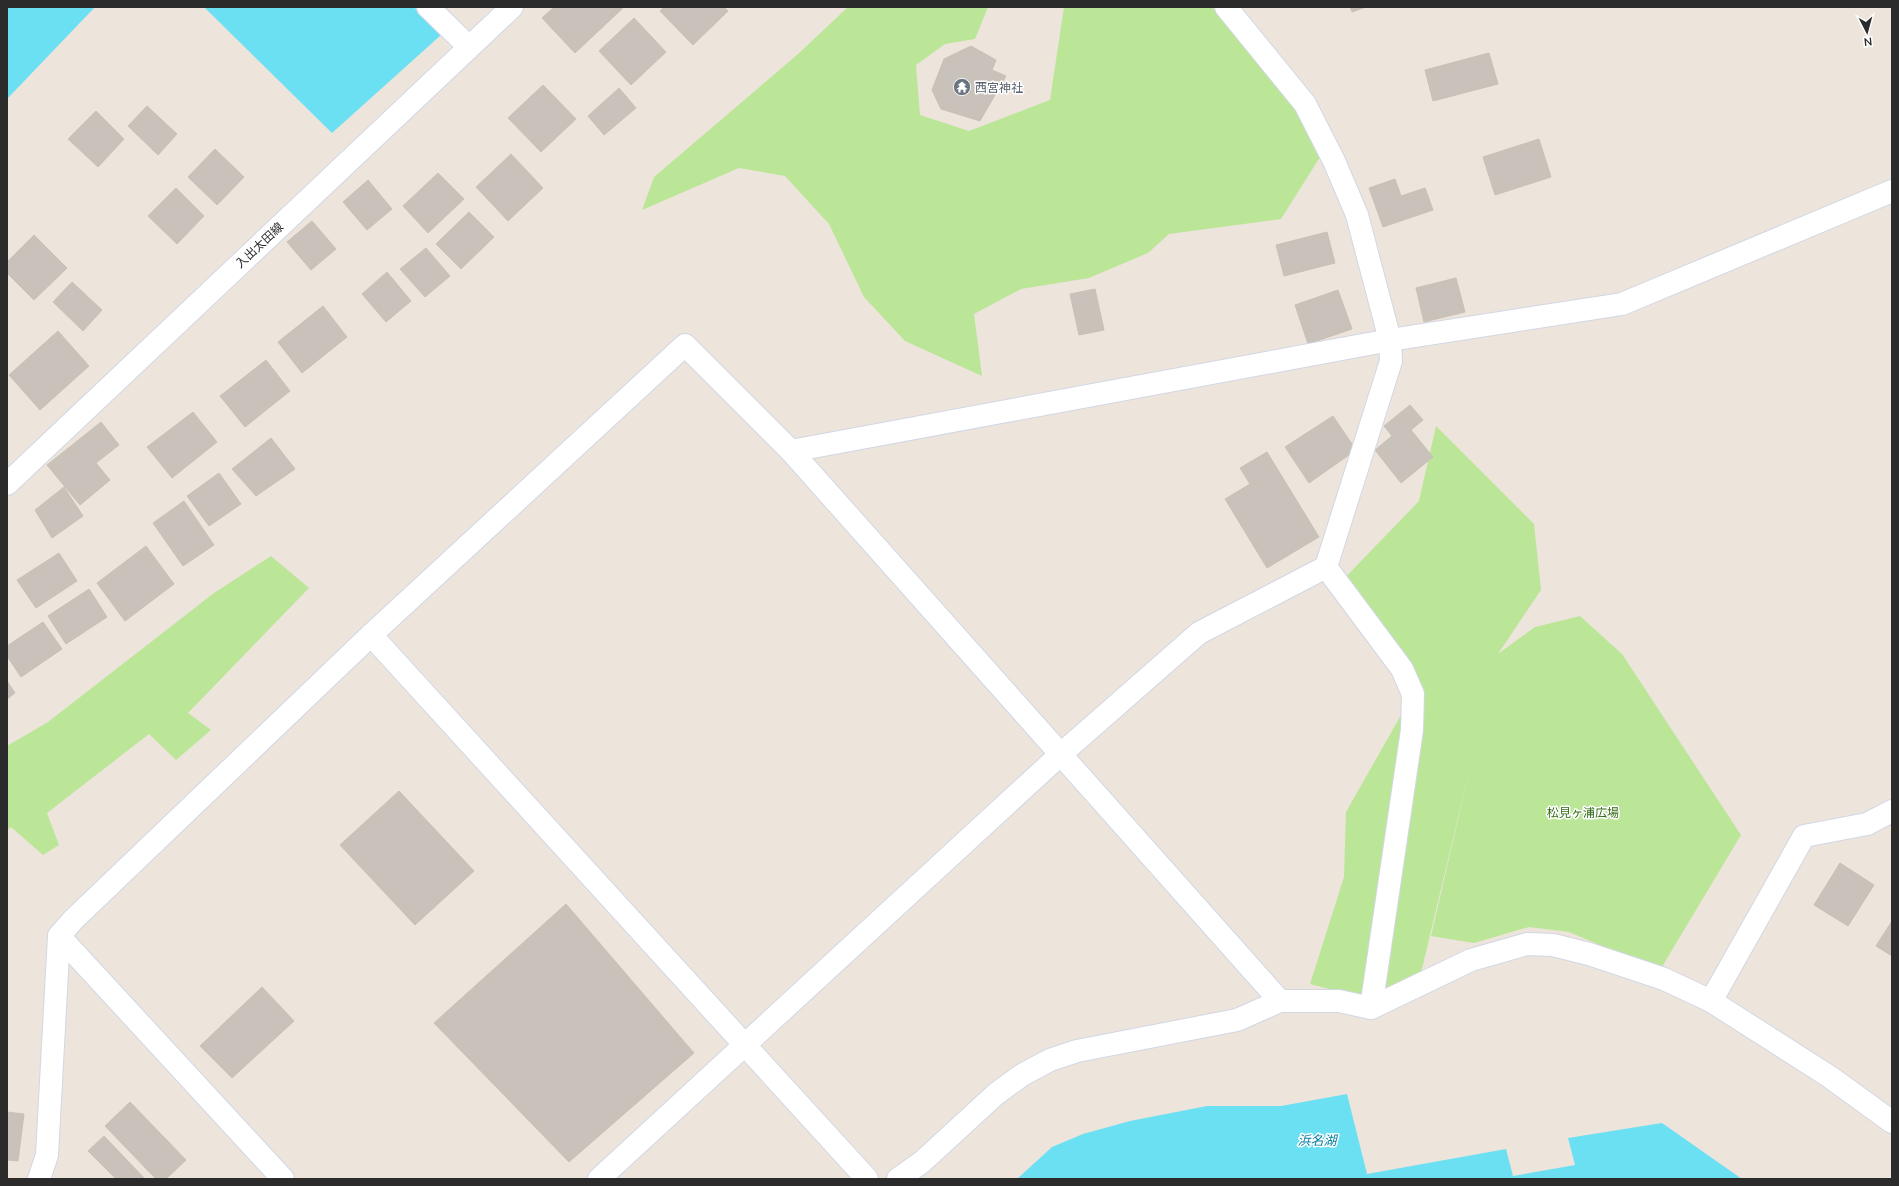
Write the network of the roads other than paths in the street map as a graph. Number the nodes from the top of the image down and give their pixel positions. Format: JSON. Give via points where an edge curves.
{"nodes":[{"id":1,"x":428,"y":7,"type":"edge"},
{"id":2,"x":512,"y":7,"type":"edge"},
{"id":3,"x":1226,"y":7,"type":"edge"},
{"id":4,"x":469,"y":47,"type":"junction"},
{"id":5,"x":1892,"y":191,"type":"edge"},
{"id":6,"x":1390,"y":340,"type":"junction"},
{"id":7,"x":791,"y":451,"type":"junction"},
{"id":8,"x":7,"y":484,"type":"edge"},
{"id":9,"x":1326,"y":567,"type":"junction"},
{"id":10,"x":371,"y":635,"type":"junction"},
{"id":11,"x":1061,"y":754,"type":"junction"},
{"id":12,"x":1892,"y":811,"type":"edge"},
{"id":13,"x":59,"y":936,"type":"junction"},
{"id":14,"x":1280,"y":1001,"type":"junction"},
{"id":15,"x":1711,"y":1001,"type":"junction"},
{"id":16,"x":1371,"y":1008,"type":"junction"},
{"id":17,"x":744,"y":1044,"type":"junction"},
{"id":18,"x":1892,"y":1122,"type":"edge"},
{"id":19,"x":39,"y":1179,"type":"edge"},
{"id":20,"x":283,"y":1179,"type":"edge"},
{"id":21,"x":599,"y":1179,"type":"edge"},
{"id":22,"x":867,"y":1179,"type":"edge"},
{"id":23,"x":898,"y":1179,"type":"edge"}],
"edges":[{"from":1,"to":4,"type":"street"},
{"from":2,"to":4,"type":"street","name":"入出太田線"},
{"from":3,"to":6,"type":"street","via":[[1305,104],[1334,161],[1356,215]]},
{"from":4,"to":8,"type":"street","name":"入出太田線"},
{"from":5,"to":6,"type":"street","via":[[1622,304]]},
{"from":6,"to":7,"type":"street"},
{"from":6,"to":9,"type":"street","via":[[1391,361]]},
{"from":7,"to":10,"type":"street","via":[[685,345]]},
{"from":7,"to":11,"type":"street"},
{"from":9,"to":11,"type":"street","via":[[1199,633]]},
{"from":9,"to":16,"type":"street","via":[[1402,669],[1413,694],[1412,730]]},
{"from":10,"to":13,"type":"street","via":[[84,909]]},
{"from":10,"to":17,"type":"street"},
{"from":11,"to":14,"type":"street"},
{"from":11,"to":17,"type":"street"},
{"from":12,"to":15,"type":"street","via":[[1867,824],[1804,836]]},
{"from":13,"to":19,"type":"street","via":[[47,1155]]},
{"from":13,"to":20,"type":"street"},
{"from":14,"to":16,"type":"street","via":[[1339,1001]]},
{"from":14,"to":23,"type":"street","via":[[1237,1020],[1077,1051],[1050,1060],[1022,1075],[996,1094],[922,1162]]},
{"from":15,"to":16,"type":"street","via":[[1664,979],[1589,954],[1553,945],[1527,944],[1470,960]]},
{"from":15,"to":18,"type":"street","via":[[1830,1077]]},
{"from":17,"to":21,"type":"street"},
{"from":17,"to":22,"type":"street"}]}
